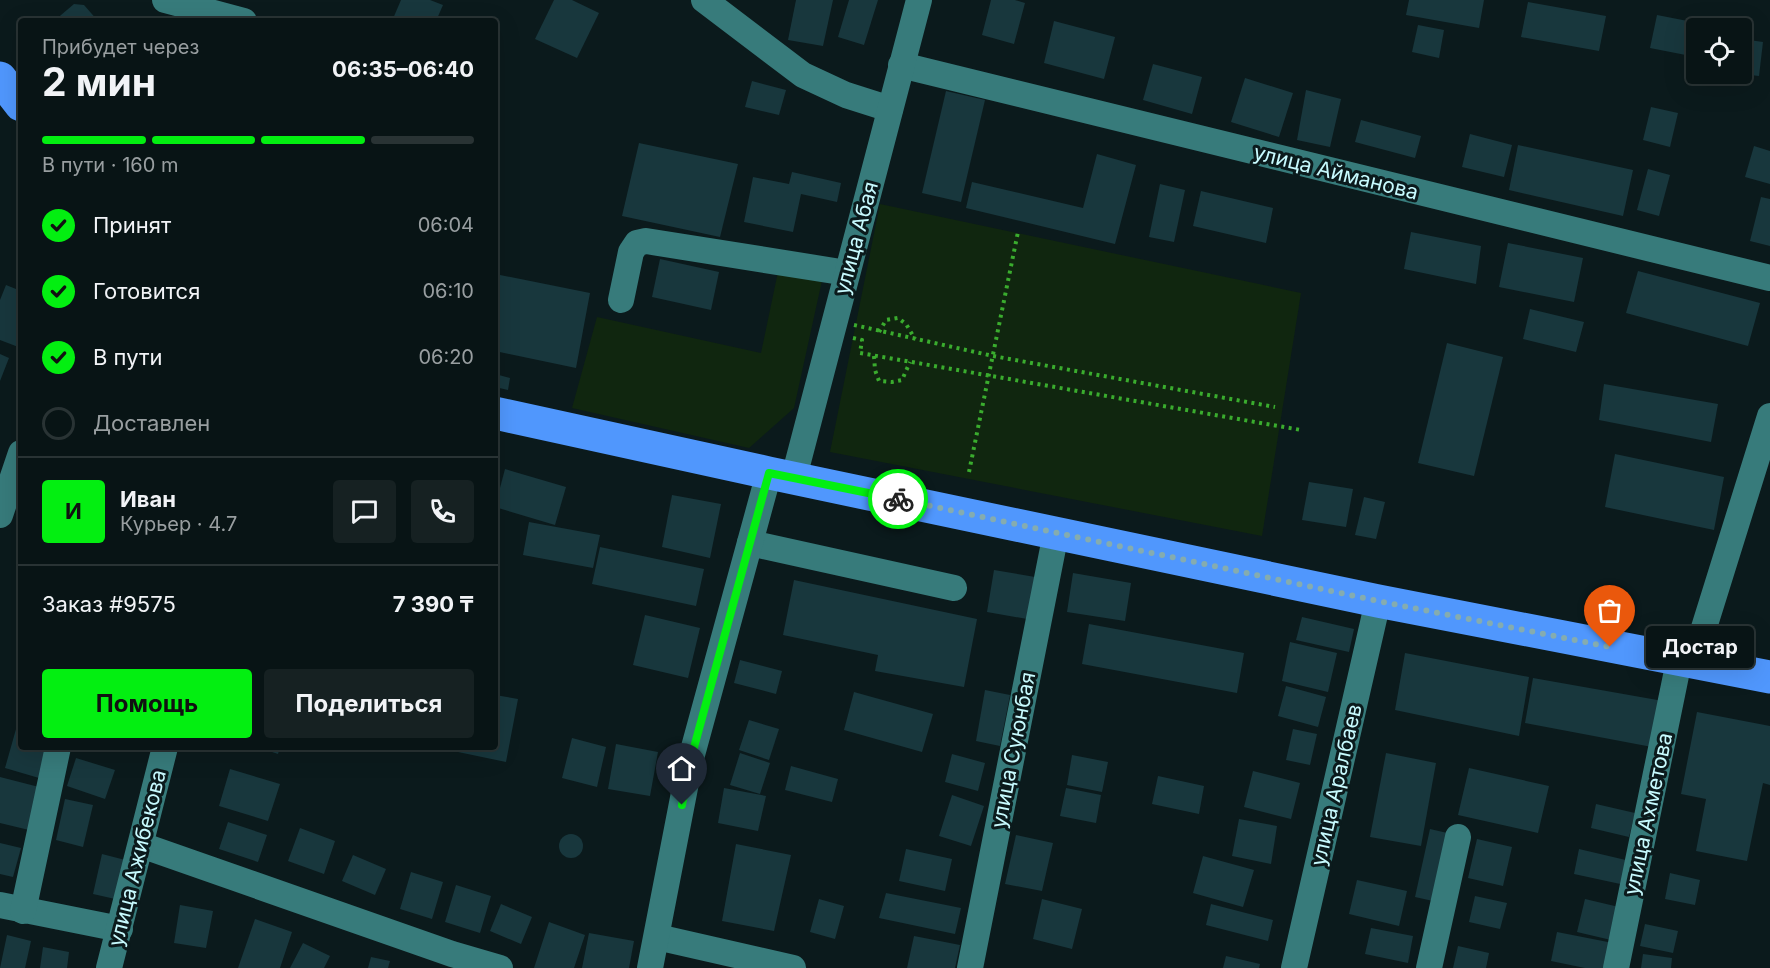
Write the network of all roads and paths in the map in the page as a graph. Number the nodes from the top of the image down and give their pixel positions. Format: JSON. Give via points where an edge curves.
{"nodes":[{"id":1,"x":165,"y":0,"type":"edge"},
{"id":2,"x":704,"y":0,"type":"edge"},
{"id":3,"x":919,"y":0,"type":"edge"},
{"id":4,"x":233,"y":18,"type":"edge"},
{"id":5,"x":901,"y":65,"type":"junction"},
{"id":6,"x":0,"y":78,"type":"edge"},
{"id":7,"x":18,"y":101,"type":"edge"},
{"id":8,"x":890,"y":109,"type":"junction"},
{"id":9,"x":1018,"y":232,"type":"dead end"},
{"id":10,"x":847,"y":273,"type":"junction"},
{"id":11,"x":1770,"y":278,"type":"edge"},
{"id":12,"x":621,"y":300,"type":"dead end"},
{"id":13,"x":833,"y":326,"type":"junction"},
{"id":14,"x":879,"y":332,"type":"junction"},
{"id":15,"x":915,"y":339,"type":"junction"},
{"id":16,"x":874,"y":356,"type":"junction"},
{"id":17,"x":993,"y":356,"type":"junction"},
{"id":18,"x":910,"y":362,"type":"junction"},
{"id":19,"x":989,"y":375,"type":"junction"},
{"id":20,"x":1275,"y":407,"type":"dead end"},
{"id":21,"x":498,"y":414,"type":"edge"},
{"id":22,"x":1770,"y":416,"type":"edge"},
{"id":23,"x":1300,"y":430,"type":"dead end"},
{"id":24,"x":18,"y":462,"type":"edge"},
{"id":25,"x":969,"y":472,"type":"dead end"},
{"id":26,"x":781,"y":475,"type":"junction"},
{"id":27,"x":0,"y":515,"type":"edge"},
{"id":28,"x":1056,"y":533,"type":"junction"},
{"id":29,"x":750,"y":543,"type":"junction"},
{"id":30,"x":954,"y":588,"type":"dead end"},
{"id":31,"x":1378,"y":601,"type":"junction"},
{"id":32,"x":1686,"y":662,"type":"junction"},
{"id":33,"x":1770,"y":677,"type":"edge"},
{"id":34,"x":57,"y":750,"type":"edge"},
{"id":35,"x":164,"y":750,"type":"edge"},
{"id":36,"x":1458,"y":837,"type":"dead end"},
{"id":37,"x":141,"y":845,"type":"junction"},
{"id":38,"x":11,"y":908,"type":"edge"},
{"id":39,"x":120,"y":929,"type":"junction"},
{"id":40,"x":657,"y":937,"type":"junction"},
{"id":41,"x":784,"y":967,"type":"edge"},
{"id":42,"x":110,"y":968,"type":"edge"},
{"id":43,"x":500,"y":968,"type":"edge"},
{"id":44,"x":650,"y":968,"type":"edge"},
{"id":45,"x":970,"y":968,"type":"edge"},
{"id":46,"x":1294,"y":968,"type":"edge"},
{"id":47,"x":1429,"y":968,"type":"edge"},
{"id":48,"x":1616,"y":968,"type":"edge"}],
"edges":[{"from":1,"to":4,"type":"street"},
{"from":2,"to":8,"type":"street","via":[[803,75]]},
{"from":3,"to":5,"type":"street","name":"улица Абая"},
{"from":5,"to":8,"type":"street","name":"улица Абая"},
{"from":5,"to":11,"type":"street","name":"улица Айманова"},
{"from":6,"to":7,"type":"main road"},
{"from":8,"to":10,"type":"street","name":"улица Абая"},
{"from":9,"to":17,"type":"path"},
{"from":10,"to":12,"type":"street","via":[[646,241],[637,243],[631,252]]},
{"from":10,"to":13,"type":"street","name":"улица Абая"},
{"from":13,"to":14,"type":"path"},
{"from":13,"to":16,"type":"path","via":[[862,340],[860,353]]},
{"from":13,"to":26,"type":"street","name":"улица Абая"},
{"from":14,"to":15,"type":"path"},
{"from":14,"to":15,"type":"path","via":[[886,320],[898,318]]},
{"from":15,"to":17,"type":"path"},
{"from":16,"to":18,"type":"path"},
{"from":16,"to":18,"type":"path","via":[[879,381],[902,380]]},
{"from":17,"to":19,"type":"path"},
{"from":17,"to":20,"type":"path"},
{"from":18,"to":19,"type":"path"},
{"from":19,"to":23,"type":"path"},
{"from":19,"to":25,"type":"path"},
{"from":21,"to":26,"type":"main road"},
{"from":22,"to":32,"type":"street","name":"улица Ахметова"},
{"from":24,"to":27,"type":"street"},
{"from":26,"to":28,"type":"main road"},
{"from":26,"to":29,"type":"street","name":"улица Абая"},
{"from":28,"to":31,"type":"main road"},
{"from":28,"to":45,"type":"street","name":"улица Суюнбая"},
{"from":29,"to":30,"type":"street"},
{"from":29,"to":40,"type":"street","name":"улица Абая","via":[[690,762]]},
{"from":31,"to":32,"type":"main road"},
{"from":31,"to":46,"type":"street","name":"улица Аралбаев"},
{"from":32,"to":33,"type":"main road"},
{"from":32,"to":48,"type":"street","name":"улица Ахметова"},
{"from":34,"to":38,"type":"street"},
{"from":35,"to":37,"type":"street","name":"улица Ажибекова"},
{"from":36,"to":47,"type":"street"},
{"from":37,"to":39,"type":"street","name":"улица Ажибекова"},
{"from":37,"to":43,"type":"street"},
{"from":38,"to":39,"type":"street"},
{"from":39,"to":42,"type":"street","name":"улица Ажибекова"},
{"from":40,"to":41,"type":"street"},
{"from":40,"to":44,"type":"street","name":"улица Абая"}]}
